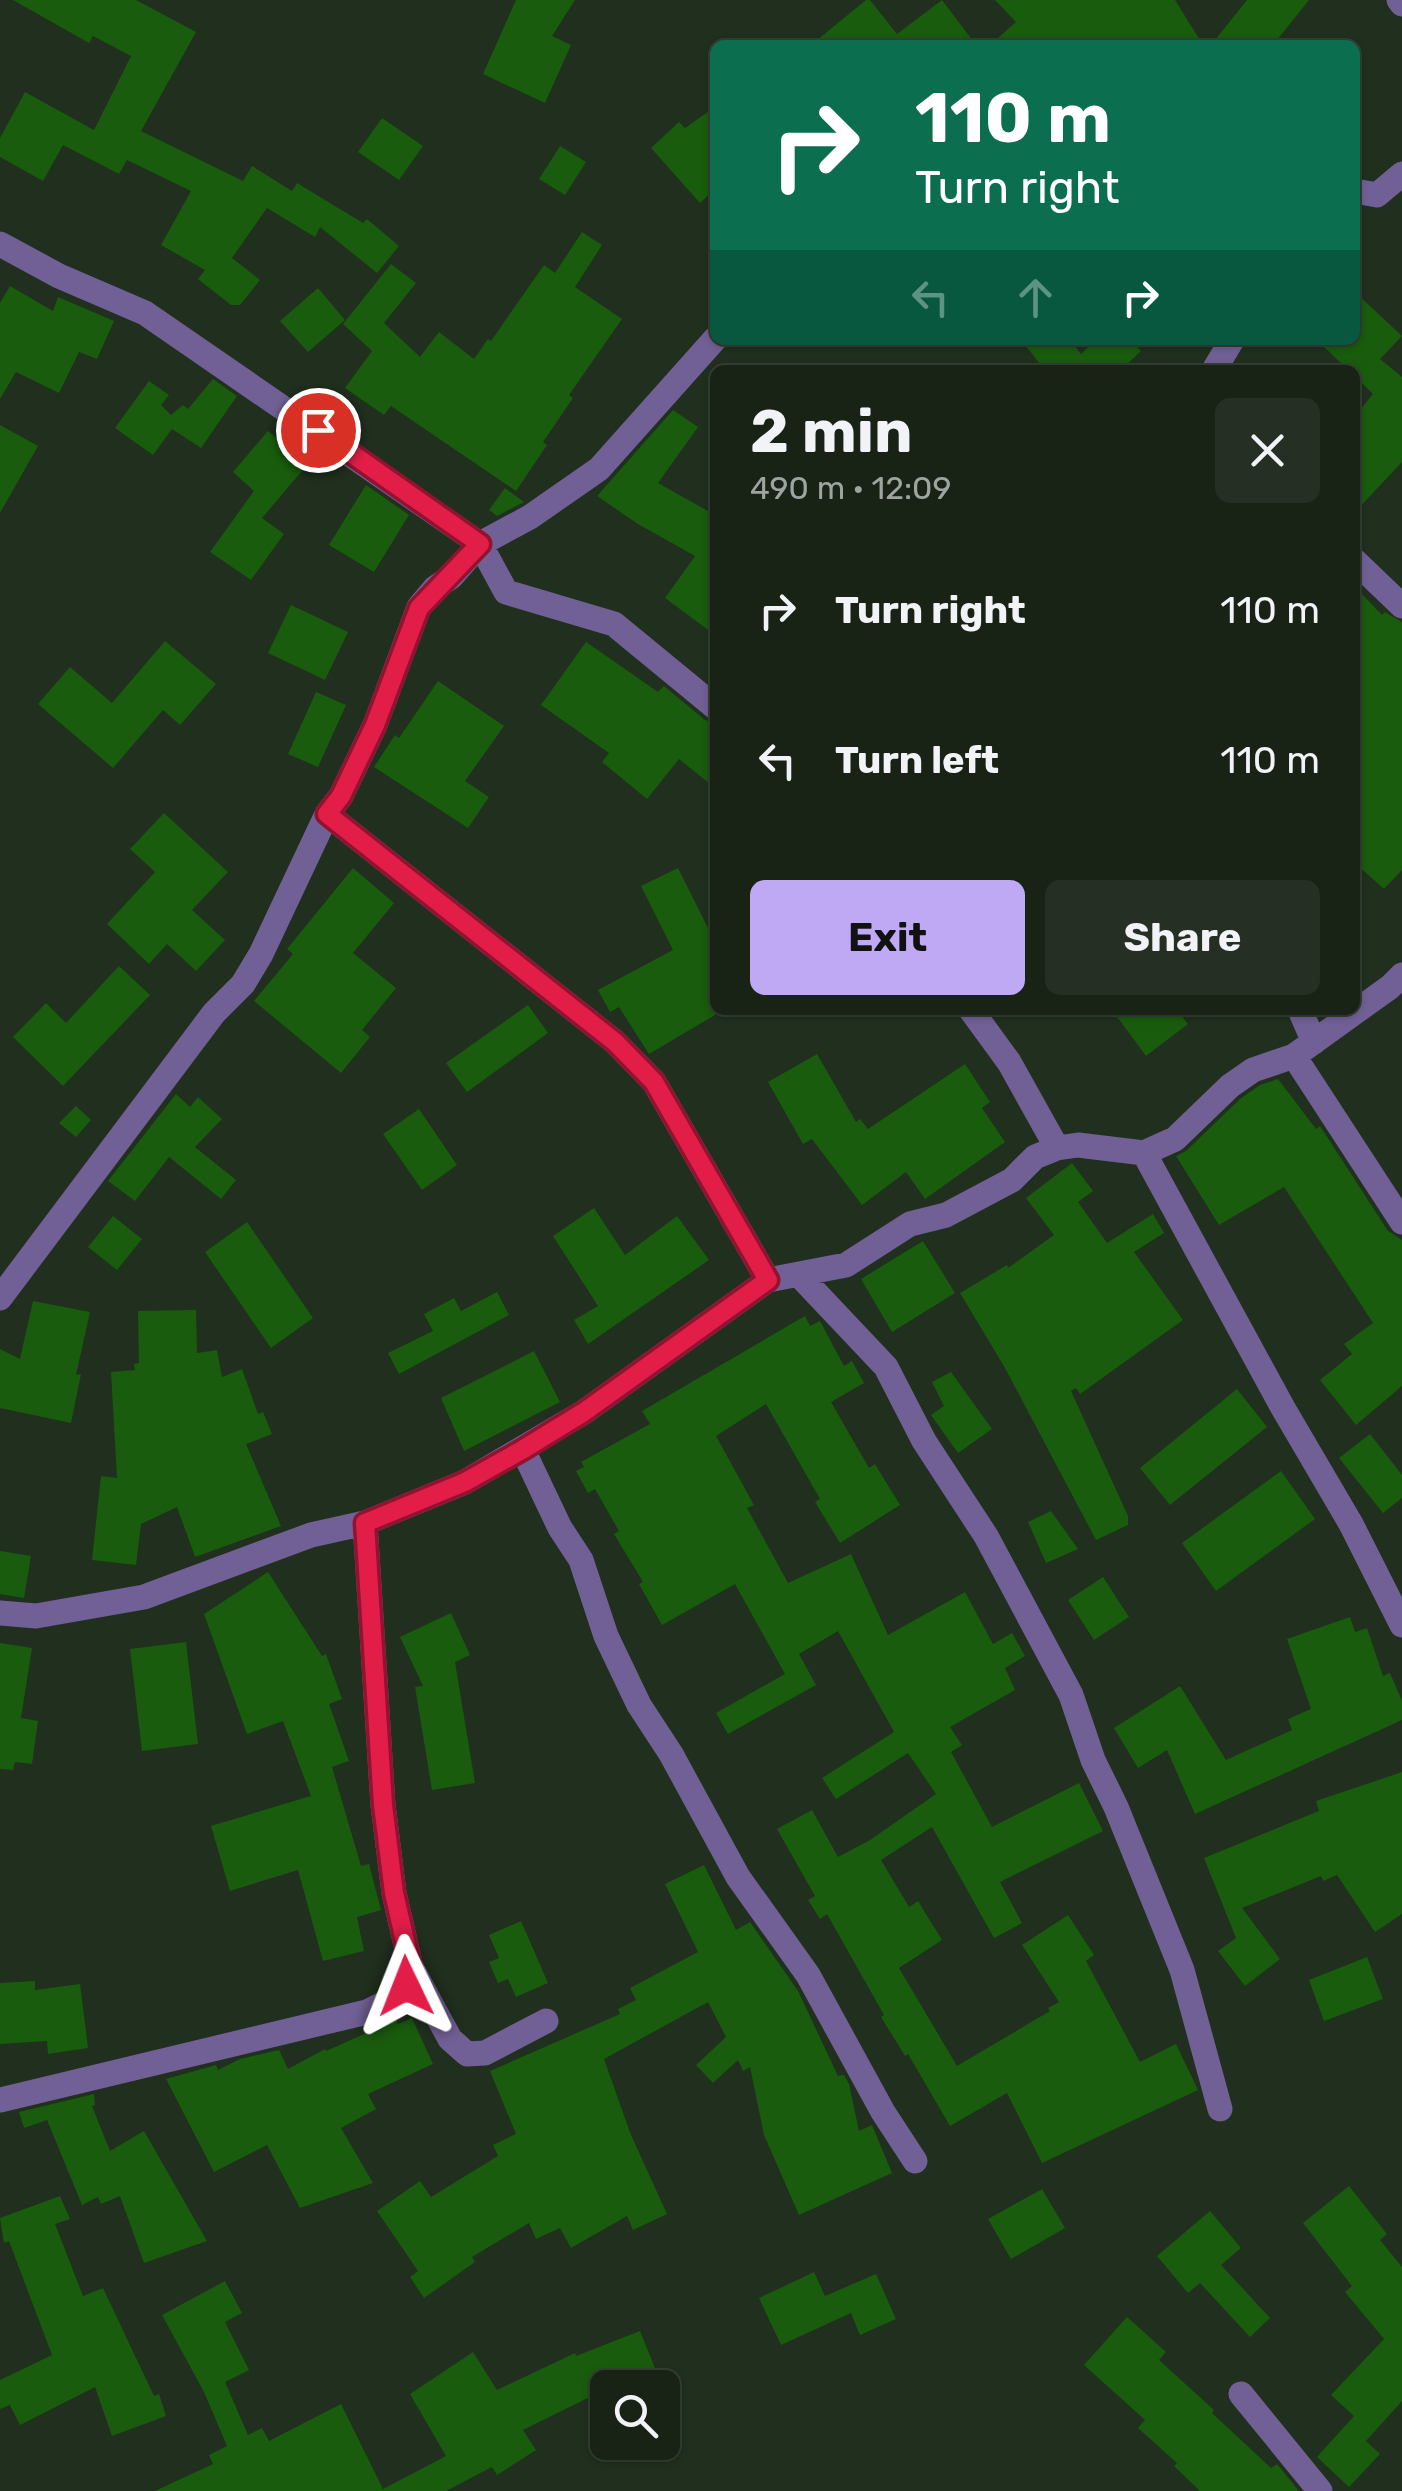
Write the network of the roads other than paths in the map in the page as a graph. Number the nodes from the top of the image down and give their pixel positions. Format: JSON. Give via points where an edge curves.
{"nodes":[{"id":1,"x":1402,"y":174,"type":"edge"},
{"id":2,"x":1360,"y":191,"type":"edge"},
{"id":3,"x":0,"y":244,"type":"edge"},
{"id":4,"x":710,"y":345,"type":"edge"},
{"id":5,"x":480,"y":544,"type":"junction"},
{"id":6,"x":1360,"y":566,"type":"edge"},
{"id":7,"x":1402,"y":606,"type":"edge"},
{"id":8,"x":710,"y":695,"type":"edge"},
{"id":9,"x":327,"y":814,"type":"junction"},
{"id":10,"x":1402,"y":975,"type":"edge"},
{"id":11,"x":1360,"y":1008,"type":"edge"},
{"id":12,"x":975,"y":1015,"type":"edge"},
{"id":13,"x":1301,"y":1015,"type":"edge"},
{"id":14,"x":1351,"y":1015,"type":"edge"},
{"id":15,"x":1304,"y":1048,"type":"junction"},
{"id":16,"x":1057,"y":1148,"type":"junction"},
{"id":17,"x":1144,"y":1152,"type":"junction"},
{"id":18,"x":1402,"y":1222,"type":"edge"},
{"id":19,"x":798,"y":1275,"type":"junction"},
{"id":20,"x":768,"y":1280,"type":"junction"},
{"id":21,"x":0,"y":1298,"type":"edge"},
{"id":22,"x":522,"y":1450,"type":"junction"},
{"id":23,"x":365,"y":1523,"type":"junction"},
{"id":24,"x":0,"y":1613,"type":"edge"},
{"id":25,"x":1402,"y":1625,"type":"edge"},
{"id":26,"x":411,"y":1967,"type":"junction"},
{"id":27,"x":546,"y":2022,"type":"dead end"},
{"id":28,"x":0,"y":2100,"type":"edge"},
{"id":29,"x":1220,"y":2110,"type":"dead end"},
{"id":30,"x":914,"y":2161,"type":"dead end"},
{"id":31,"x":1242,"y":2394,"type":"dead end"},
{"id":32,"x":1320,"y":2491,"type":"edge"}],
"edges":[{"from":1,"to":2,"type":"street","via":[[1376,195]]},
{"from":3,"to":5,"type":"street","via":[[145,313]]},
{"from":4,"to":5,"type":"street","via":[[599,469]]},
{"from":5,"to":8,"type":"street","via":[[506,592],[614,624]]},
{"from":5,"to":9,"type":"street","via":[[419,608],[375,725]]},
{"from":6,"to":7,"type":"street"},
{"from":9,"to":20,"type":"street","via":[[615,1042],[654,1082]]},
{"from":9,"to":21,"type":"street","via":[[244,984],[214,1014]]},
{"from":10,"to":11,"type":"street"},
{"from":12,"to":16,"type":"street"},
{"from":13,"to":15,"type":"street"},
{"from":14,"to":15,"type":"street"},
{"from":15,"to":17,"type":"street","via":[[1253,1070],[1175,1139]]},
{"from":15,"to":18,"type":"street"},
{"from":16,"to":17,"type":"street"},
{"from":16,"to":19,"type":"street","via":[[1012,1180],[946,1215],[910,1224],[846,1265]]},
{"from":17,"to":25,"type":"street"},
{"from":19,"to":20,"type":"street"},
{"from":19,"to":29,"type":"street","via":[[886,1367],[1071,1695],[1182,1970]]},
{"from":20,"to":22,"type":"street"},
{"from":22,"to":23,"type":"street"},
{"from":22,"to":30,"type":"street","via":[[581,1560],[606,1636],[640,1705]]},
{"from":23,"to":24,"type":"street","via":[[311,1535],[144,1597],[36,1616]]},
{"from":23,"to":26,"type":"street","via":[[383,1805]]},
{"from":26,"to":27,"type":"street","via":[[450,2039],[467,2054],[485,2053]]},
{"from":26,"to":28,"type":"street","via":[[395,1998],[367,2012]]},
{"from":31,"to":32,"type":"street"}]}
